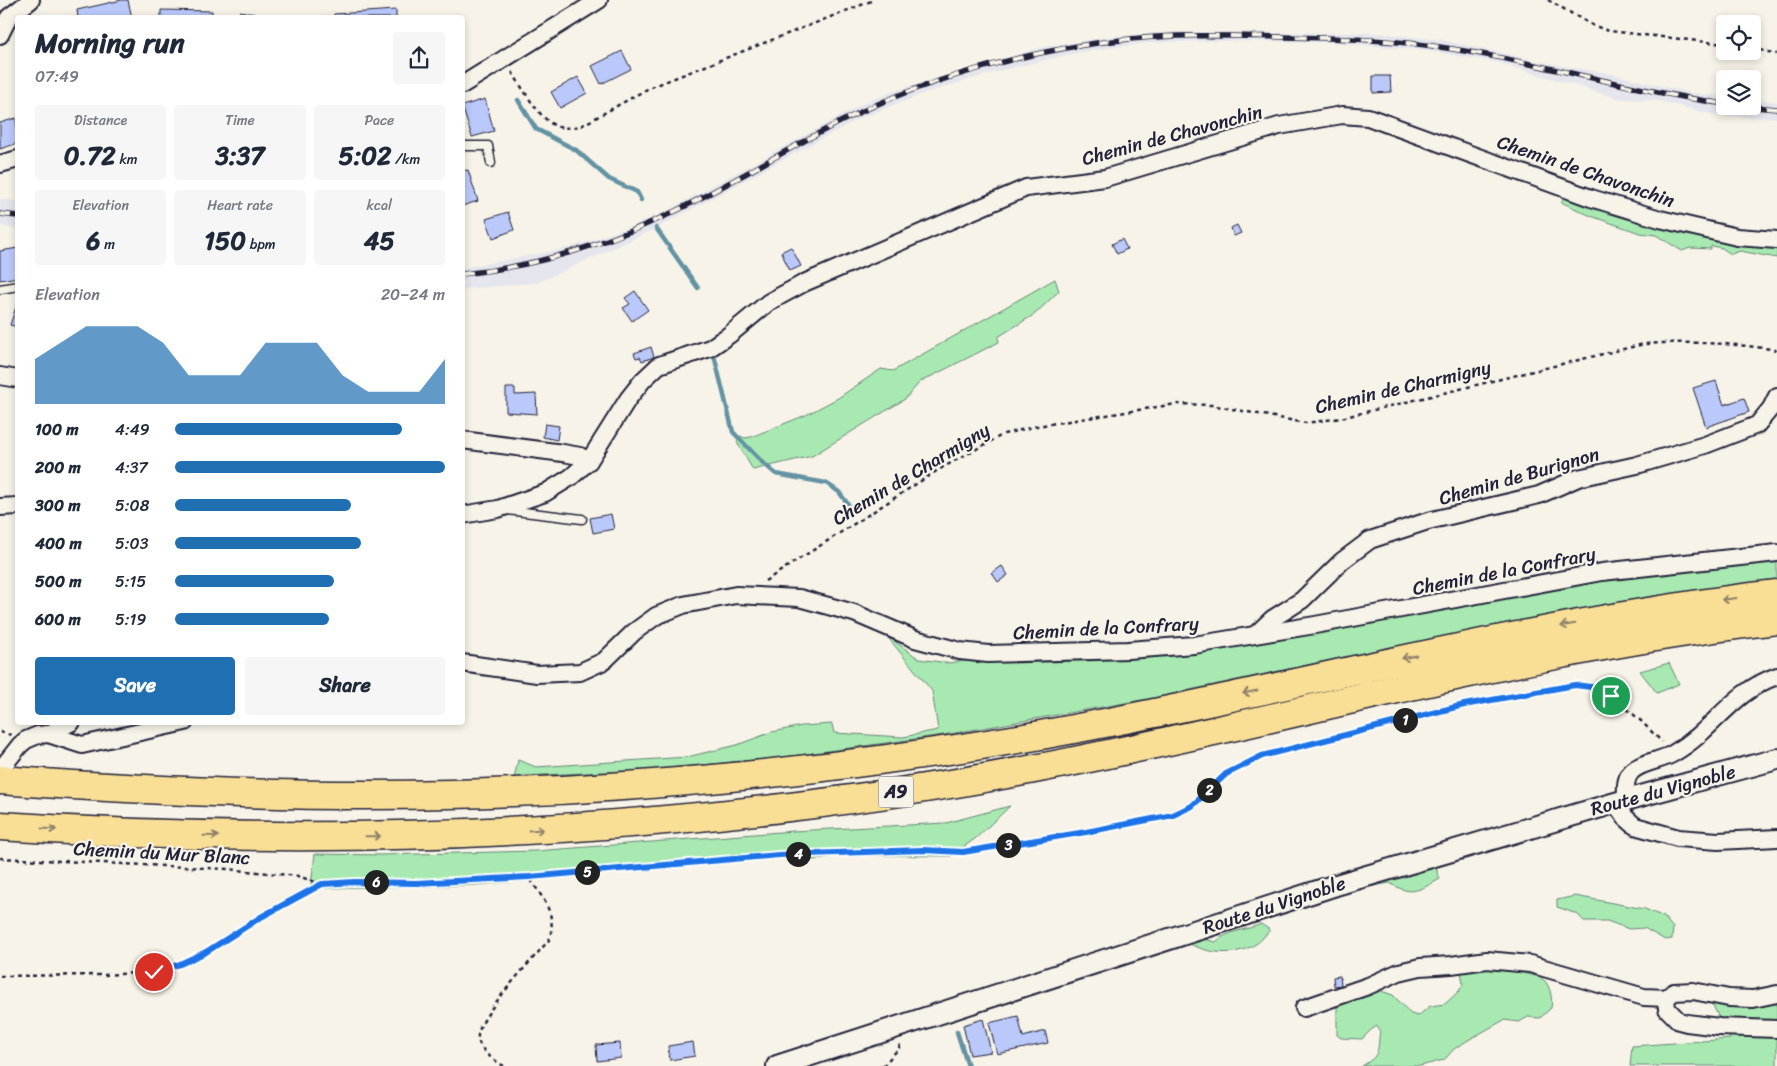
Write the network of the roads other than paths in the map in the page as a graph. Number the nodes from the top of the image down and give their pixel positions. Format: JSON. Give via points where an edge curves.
{"nodes":[{"id":1,"x":31,"y":0,"type":"edge"},
{"id":2,"x":599,"y":0,"type":"edge"},
{"id":3,"x":0,"y":35,"type":"edge"},
{"id":4,"x":465,"y":84,"type":"edge"},
{"id":5,"x":465,"y":146,"type":"edge"},
{"id":6,"x":15,"y":160,"type":"edge"},
{"id":7,"x":491,"y":163,"type":"dead end"},
{"id":8,"x":0,"y":164,"type":"edge"},
{"id":9,"x":1777,"y":240,"type":"edge"},
{"id":10,"x":15,"y":286,"type":"edge"},
{"id":11,"x":0,"y":289,"type":"edge"},
{"id":12,"x":0,"y":376,"type":"edge"},
{"id":13,"x":15,"y":378,"type":"edge"},
{"id":14,"x":1777,"y":396,"type":"edge"},
{"id":15,"x":465,"y":440,"type":"edge"},
{"id":16,"x":589,"y":461,"type":"junction"},
{"id":17,"x":15,"y":506,"type":"edge"},
{"id":18,"x":0,"y":507,"type":"edge"},
{"id":19,"x":498,"y":509,"type":"junction"},
{"id":20,"x":465,"y":514,"type":"edge"},
{"id":21,"x":582,"y":519,"type":"dead end"},
{"id":22,"x":1777,"y":553,"type":"edge"},
{"id":23,"x":1777,"y":594,"type":"edge"},
{"id":24,"x":1777,"y":620,"type":"edge"},
{"id":25,"x":1256,"y":634,"type":"junction"},
{"id":26,"x":465,"y":663,"type":"edge"},
{"id":27,"x":1777,"y":676,"type":"edge"},
{"id":28,"x":66,"y":725,"type":"edge"},
{"id":29,"x":172,"y":725,"type":"edge"},
{"id":30,"x":48,"y":734,"type":"junction"},
{"id":31,"x":1777,"y":759,"type":"edge"},
{"id":32,"x":0,"y":770,"type":"edge"},
{"id":33,"x":0,"y":780,"type":"edge"},
{"id":34,"x":1621,"y":801,"type":"junction"},
{"id":35,"x":0,"y":826,"type":"edge"},
{"id":36,"x":1777,"y":838,"type":"edge"},
{"id":37,"x":1777,"y":994,"type":"edge"},
{"id":38,"x":1666,"y":998,"type":"junction"},
{"id":39,"x":1304,"y":1008,"type":"dead end"},
{"id":40,"x":1777,"y":1029,"type":"edge"},
{"id":41,"x":777,"y":1066,"type":"edge"}],
"edges":[{"from":1,"to":3,"type":"street","via":[[9,17]]},
{"from":2,"to":4,"type":"street"},
{"from":5,"to":7,"type":"lane","via":[[488,146]]},
{"from":6,"to":8,"type":"street"},
{"from":9,"to":16,"type":"street","name":"Chemin de Chavonchin","via":[[1738,237],[1660,219],[1591,198],[1384,121],[1355,115],[1324,117],[1279,126],[1105,178],[1026,188],[804,283],[769,302],[710,348],[659,365],[628,399]]},
{"from":10,"to":11,"type":"lane"},
{"from":12,"to":13,"type":"street"},
{"from":14,"to":25,"type":"street","name":"Chemin de Burignon","via":[[1756,425],[1705,445],[1578,478],[1539,495],[1428,521],[1370,540],[1302,600],[1272,619]]},
{"from":15,"to":16,"type":"street","via":[[563,453]]},
{"from":16,"to":19,"type":"street","name":"Chemin de Chavonchin","via":[[545,493]]},
{"from":17,"to":18,"type":"street"},
{"from":19,"to":20,"type":"street","name":"Chemin de Chavonchin"},
{"from":19,"to":21,"type":"lane"},
{"from":22,"to":25,"type":"street","name":"Chemin de la Confrary","via":[[1602,572]]},
{"from":23,"to":33,"type":"highway","number":"A9","one_way":true,"via":[[1666,608],[1536,631],[1029,737],[821,767],[649,784],[454,794],[212,793]]},
{"from":35,"to":24,"type":"highway","number":"A9","one_way":true,"via":[[151,834],[372,836],[606,825],[748,812],[882,795],[1032,770],[1548,657],[1635,640]]},
{"from":25,"to":26,"type":"street","name":"Chemin de la Confrary","via":[[1194,645],[1128,650],[988,654],[960,651],[915,639],[854,612],[799,598],[754,594],[683,605],[656,616],[604,660],[580,672],[537,674]]},
{"from":27,"to":34,"type":"street","via":[[1741,694],[1692,741],[1673,754],[1632,771]]},
{"from":28,"to":30,"type":"street"},
{"from":29,"to":30,"type":"street","via":[[82,745]]},
{"from":30,"to":32,"type":"street","via":[[26,740]]},
{"from":31,"to":34,"type":"street","name":"Route du Vignoble"},
{"from":34,"to":36,"type":"street","via":[[1625,817],[1635,826],[1678,838],[1718,841]]},
{"from":34,"to":41,"type":"street","name":"Route du Vignoble","via":[[1336,885]]},
{"from":37,"to":38,"type":"street","via":[[1752,999],[1693,991],[1674,992]]},
{"from":38,"to":39,"type":"street","via":[[1644,997],[1530,964],[1487,960],[1399,972]]},
{"from":38,"to":40,"type":"street","via":[[1667,1009],[1678,1021],[1719,1027]]}]}
